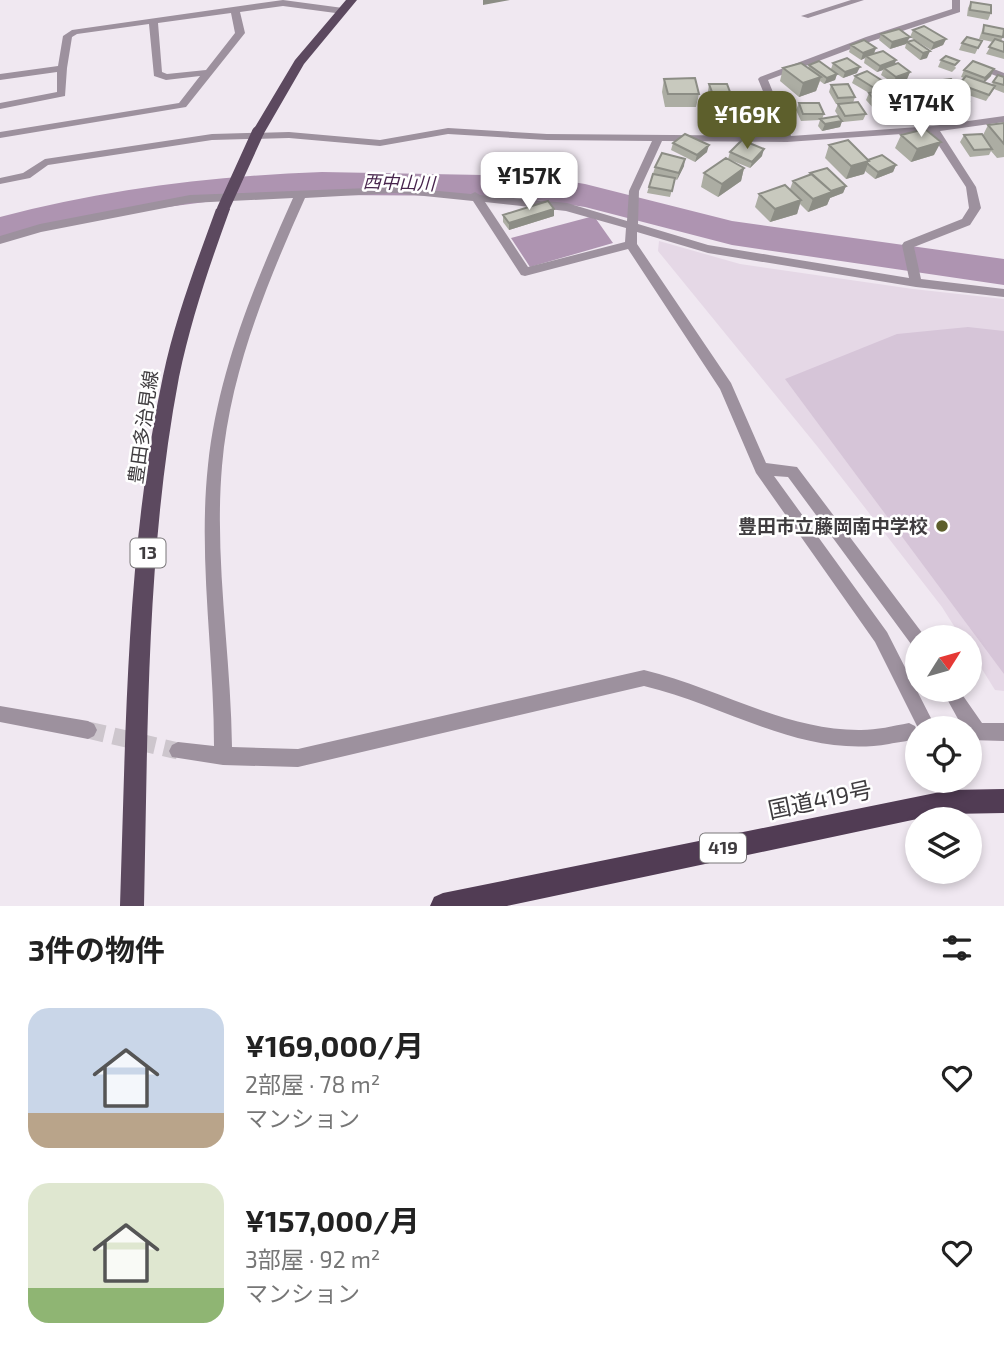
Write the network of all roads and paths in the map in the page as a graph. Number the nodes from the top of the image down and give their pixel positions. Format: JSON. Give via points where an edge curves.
{"nodes":[{"id":1,"x":352,"y":0,"type":"edge"},
{"id":2,"x":860,"y":0,"type":"edge"},
{"id":3,"x":956,"y":0,"type":"edge"},
{"id":4,"x":235,"y":10,"type":"junction"},
{"id":5,"x":343,"y":11,"type":"junction"},
{"id":6,"x":805,"y":16,"type":"dead end"},
{"id":7,"x":153,"y":21,"type":"junction"},
{"id":8,"x":976,"y":65,"type":"edge"},
{"id":9,"x":62,"y":68,"type":"junction"},
{"id":10,"x":209,"y":72,"type":"junction"},
{"id":11,"x":1004,"y":76,"type":"edge"},
{"id":12,"x":0,"y":77,"type":"edge"},
{"id":13,"x":0,"y":106,"type":"edge"},
{"id":14,"x":1004,"y":118,"type":"edge"},
{"id":15,"x":933,"y":129,"type":"junction"},
{"id":16,"x":0,"y":135,"type":"edge"},
{"id":17,"x":659,"y":136,"type":"junction"},
{"id":18,"x":787,"y":139,"type":"junction"},
{"id":19,"x":0,"y":181,"type":"edge"},
{"id":20,"x":301,"y":193,"type":"junction"},
{"id":21,"x":475,"y":196,"type":"junction"},
{"id":22,"x":631,"y":222,"type":"junction"},
{"id":23,"x":0,"y":240,"type":"edge"},
{"id":24,"x":631,"y":244,"type":"junction"},
{"id":25,"x":916,"y":279,"type":"junction"},
{"id":26,"x":1004,"y":293,"type":"edge"},
{"id":27,"x":761,"y":469,"type":"junction"},
{"id":28,"x":907,"y":625,"type":"edge"},
{"id":29,"x":0,"y":714,"type":"edge"},
{"id":30,"x":921,"y":716,"type":"edge"},
{"id":31,"x":88,"y":730,"type":"tunnel mouth"},
{"id":32,"x":982,"y":732,"type":"edge"},
{"id":33,"x":1004,"y":732,"type":"edge"},
{"id":34,"x":905,"y":733,"type":"edge"},
{"id":35,"x":178,"y":751,"type":"tunnel mouth"},
{"id":36,"x":223,"y":756,"type":"junction"},
{"id":37,"x":938,"y":793,"type":"edge"},
{"id":38,"x":958,"y":793,"type":"edge"},
{"id":39,"x":1004,"y":801,"type":"edge"},
{"id":40,"x":132,"y":906,"type":"edge"},
{"id":41,"x":443,"y":906,"type":"edge"}],
"edges":[{"from":1,"to":5,"type":"main road","name":"豊田多治見線","number":"13"},
{"from":2,"to":6,"type":"street"},
{"from":3,"to":18,"type":"street","via":[[957,10],[763,79]]},
{"from":4,"to":5,"type":"street","via":[[292,3]]},
{"from":4,"to":7,"type":"street"},
{"from":4,"to":10,"type":"street","via":[[240,33]]},
{"from":5,"to":40,"type":"main road","name":"豊田多治見線","number":"13","bridge":true,"via":[[299,62],[258,132],[200,262],[165,395],[143,596]]},
{"from":7,"to":9,"type":"street","via":[[75,32],[68,36]]},
{"from":7,"to":10,"type":"street","via":[[157,74]]},
{"from":8,"to":11,"type":"street"},
{"from":9,"to":12,"type":"street"},
{"from":9,"to":13,"type":"street","via":[[62,94]]},
{"from":10,"to":16,"type":"street","via":[[182,105],[172,109]]},
{"from":14,"to":15,"type":"street"},
{"from":15,"to":18,"type":"street"},
{"from":15,"to":25,"type":"street","via":[[971,187],[975,208],[966,222],[908,245]]},
{"from":17,"to":18,"type":"street"},
{"from":17,"to":19,"type":"street","via":[[547,137],[448,131],[380,143],[289,135],[212,137],[45,162],[26,176]]},
{"from":17,"to":22,"type":"street","via":[[634,191]]},
{"from":20,"to":21,"type":"street","via":[[395,190]]},
{"from":20,"to":23,"type":"street","via":[[190,199]]},
{"from":20,"to":36,"type":"street","via":[[259,287],[236,362],[215,464],[214,573],[224,704]]},
{"from":21,"to":22,"type":"street","via":[[567,207]]},
{"from":21,"to":24,"type":"street","via":[[525,272]]},
{"from":22,"to":24,"type":"street"},
{"from":22,"to":25,"type":"street","via":[[708,249]]},
{"from":24,"to":27,"type":"street","via":[[726,387]]},
{"from":25,"to":26,"type":"street"},
{"from":27,"to":28,"type":"street","via":[[792,471]]},
{"from":27,"to":30,"type":"street","via":[[881,637]]},
{"from":29,"to":31,"type":"street"},
{"from":32,"to":33,"type":"street"},
{"from":34,"to":36,"type":"street","via":[[860,739],[810,733],[671,683],[644,678],[298,758]]},
{"from":35,"to":36,"type":"street"},
{"from":37,"to":41,"type":"highway","name":"国道419号","number":"419"},
{"from":38,"to":39,"type":"highway","name":"国道419号","number":"419"}]}
